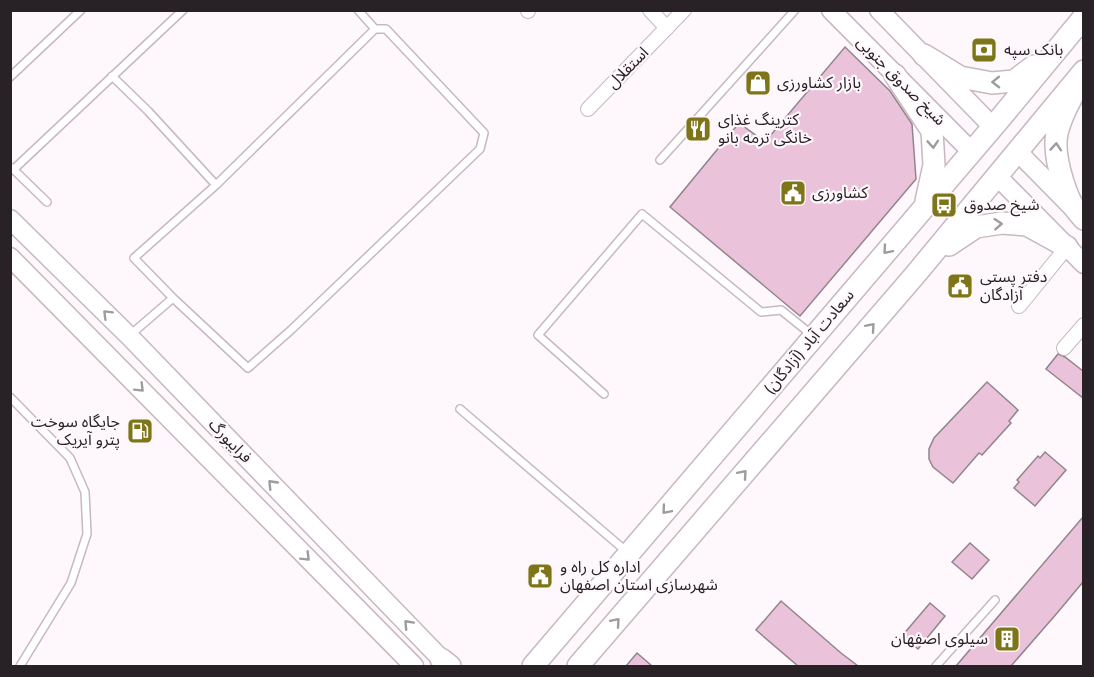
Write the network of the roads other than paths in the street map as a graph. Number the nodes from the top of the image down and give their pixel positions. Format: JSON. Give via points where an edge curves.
{"nodes":[{"id":1,"x":81,"y":10,"type":"edge"},
{"id":2,"x":183,"y":10,"type":"edge"},
{"id":3,"x":358,"y":10,"type":"edge"},
{"id":4,"x":650,"y":10,"type":"edge"},
{"id":5,"x":684,"y":10,"type":"edge"},
{"id":6,"x":795,"y":10,"type":"edge"},
{"id":7,"x":831,"y":10,"type":"edge"},
{"id":8,"x":879,"y":10,"type":"edge"},
{"id":9,"x":1083,"y":17,"type":"edge"},
{"id":10,"x":667,"y":28,"type":"junction"},
{"id":11,"x":375,"y":29,"type":"junction"},
{"id":12,"x":1062,"y":43,"type":"junction"},
{"id":13,"x":924,"y":55,"type":"junction"},
{"id":14,"x":1083,"y":71,"type":"edge"},
{"id":15,"x":895,"y":75,"type":"junction"},
{"id":16,"x":112,"y":76,"type":"junction"},
{"id":17,"x":10,"y":77,"type":"edge"},
{"id":18,"x":1083,"y":77,"type":"edge"},
{"id":19,"x":588,"y":109,"type":"dead end"},
{"id":20,"x":993,"y":127,"type":"junction"},
{"id":21,"x":1017,"y":151,"type":"junction"},
{"id":22,"x":971,"y":152,"type":"junction"},
{"id":23,"x":660,"y":160,"type":"dead end"},
{"id":24,"x":12,"y":168,"type":"edge"},
{"id":25,"x":997,"y":176,"type":"junction"},
{"id":26,"x":216,"y":185,"type":"junction"},
{"id":27,"x":47,"y":202,"type":"dead end"},
{"id":28,"x":925,"y":205,"type":"junction"},
{"id":29,"x":10,"y":219,"type":"edge"},
{"id":30,"x":1083,"y":219,"type":"edge"},
{"id":31,"x":38,"y":246,"type":"junction"},
{"id":32,"x":1067,"y":247,"type":"junction"},
{"id":33,"x":13,"y":260,"type":"edge"},
{"id":34,"x":1083,"y":264,"type":"edge"},
{"id":35,"x":915,"y":275,"type":"junction"},
{"id":36,"x":173,"y":298,"type":"junction"},
{"id":37,"x":1019,"y":306,"type":"dead end"},
{"id":38,"x":1083,"y":325,"type":"edge"},
{"id":39,"x":129,"y":336,"type":"junction"},
{"id":40,"x":814,"y":337,"type":"junction"},
{"id":41,"x":1064,"y":348,"type":"dead end"},
{"id":42,"x":604,"y":393,"type":"dead end"},
{"id":43,"x":10,"y":397,"type":"edge"},
{"id":44,"x":460,"y":409,"type":"dead end"},
{"id":45,"x":629,"y":554,"type":"junction"},
{"id":46,"x":995,"y":600,"type":"dead end"},
{"id":47,"x":446,"y":664,"type":"edge"},
{"id":48,"x":20,"y":666,"type":"edge"},
{"id":49,"x":414,"y":666,"type":"edge"},
{"id":50,"x":533,"y":666,"type":"edge"},
{"id":51,"x":578,"y":666,"type":"edge"},
{"id":52,"x":936,"y":666,"type":"edge"}],
"edges":[{"from":1,"to":17,"type":"lane"},
{"from":2,"to":16,"type":"lane"},
{"from":3,"to":11,"type":"lane"},
{"from":4,"to":10,"type":"street"},
{"from":5,"to":10,"type":"street","name":"استقلال"},
{"from":6,"to":23,"type":"lane"},
{"from":7,"to":15,"type":"main road","name":"شیخ صدوق جنوبی"},
{"from":8,"to":13,"type":"main road","name":"شیخ صدوق جنوبی"},
{"from":9,"to":12,"type":"main road","name":"سعادت آباد (آزادگان)"},
{"from":10,"to":19,"type":"street","name":"استقلال"},
{"from":11,"to":26,"type":"lane"},
{"from":11,"to":36,"type":"lane","via":[[386,29],[484,133],[480,148],[248,368]]},
{"from":12,"to":13,"type":"main road","one_way":true,"via":[[1014,81],[992,83],[960,77]]},
{"from":12,"to":20,"type":"main road","name":"سعادت آباد (آزادگان)"},
{"from":13,"to":20,"type":"main road","name":"شیخ صدوق جنوبی"},
{"from":14,"to":21,"type":"main road"},
{"from":15,"to":22,"type":"main road","name":"شیخ صدوق جنوبی"},
{"from":15,"to":28,"type":"main road","one_way":true,"via":[[932,131],[934,165]]},
{"from":16,"to":24,"type":"lane"},
{"from":16,"to":26,"type":"lane"},
{"from":30,"to":18,"type":"main road","one_way":true,"via":[[1070,204],[1055,147],[1065,111]]},
{"from":20,"to":21,"type":"main road"},
{"from":20,"to":22,"type":"main road","name":"سعادت آباد (آزادگان)"},
{"from":21,"to":25,"type":"main road"},
{"from":21,"to":30,"type":"main road"},
{"from":22,"to":25,"type":"main road"},
{"from":22,"to":28,"type":"main road","name":"سعادت آباد (آزادگان)"},
{"from":24,"to":27,"type":"lane"},
{"from":25,"to":32,"type":"main road"},
{"from":25,"to":35,"type":"main road"},
{"from":26,"to":36,"type":"lane","via":[[134,258]]},
{"from":28,"to":40,"type":"main road","name":"سعادت آباد (آزادگان)","one_way":true},
{"from":29,"to":31,"type":"main road","name":"فرایبورگ"},
{"from":31,"to":33,"type":"main road","via":[[28,243],[19,248]]},
{"from":39,"to":31,"type":"main road","name":"فرایبورگ","one_way":true},
{"from":32,"to":34,"type":"main road"},
{"from":35,"to":32,"type":"main road","one_way":true,"via":[[951,242],[976,226],[1027,225]]},
{"from":32,"to":37,"type":"street"},
{"from":33,"to":49,"type":"main road","name":"فرایبورگ","one_way":true},
{"from":51,"to":35,"type":"main road","one_way":true},
{"from":36,"to":39,"type":"lane"},
{"from":38,"to":41,"type":"street"},
{"from":47,"to":39,"type":"main road","name":"فرایبورگ","one_way":true},
{"from":40,"to":42,"type":"lane","via":[[781,310],[761,312],[642,214],[538,335]]},
{"from":40,"to":45,"type":"main road","name":"سعادت آباد (آزادگان)","one_way":true},
{"from":43,"to":48,"type":"lane","via":[[70,458],[85,492],[87,534],[71,583]]},
{"from":44,"to":45,"type":"lane"},
{"from":45,"to":50,"type":"main road","name":"سعادت آباد (آزادگان)"},
{"from":46,"to":52,"type":"lane"}]}
